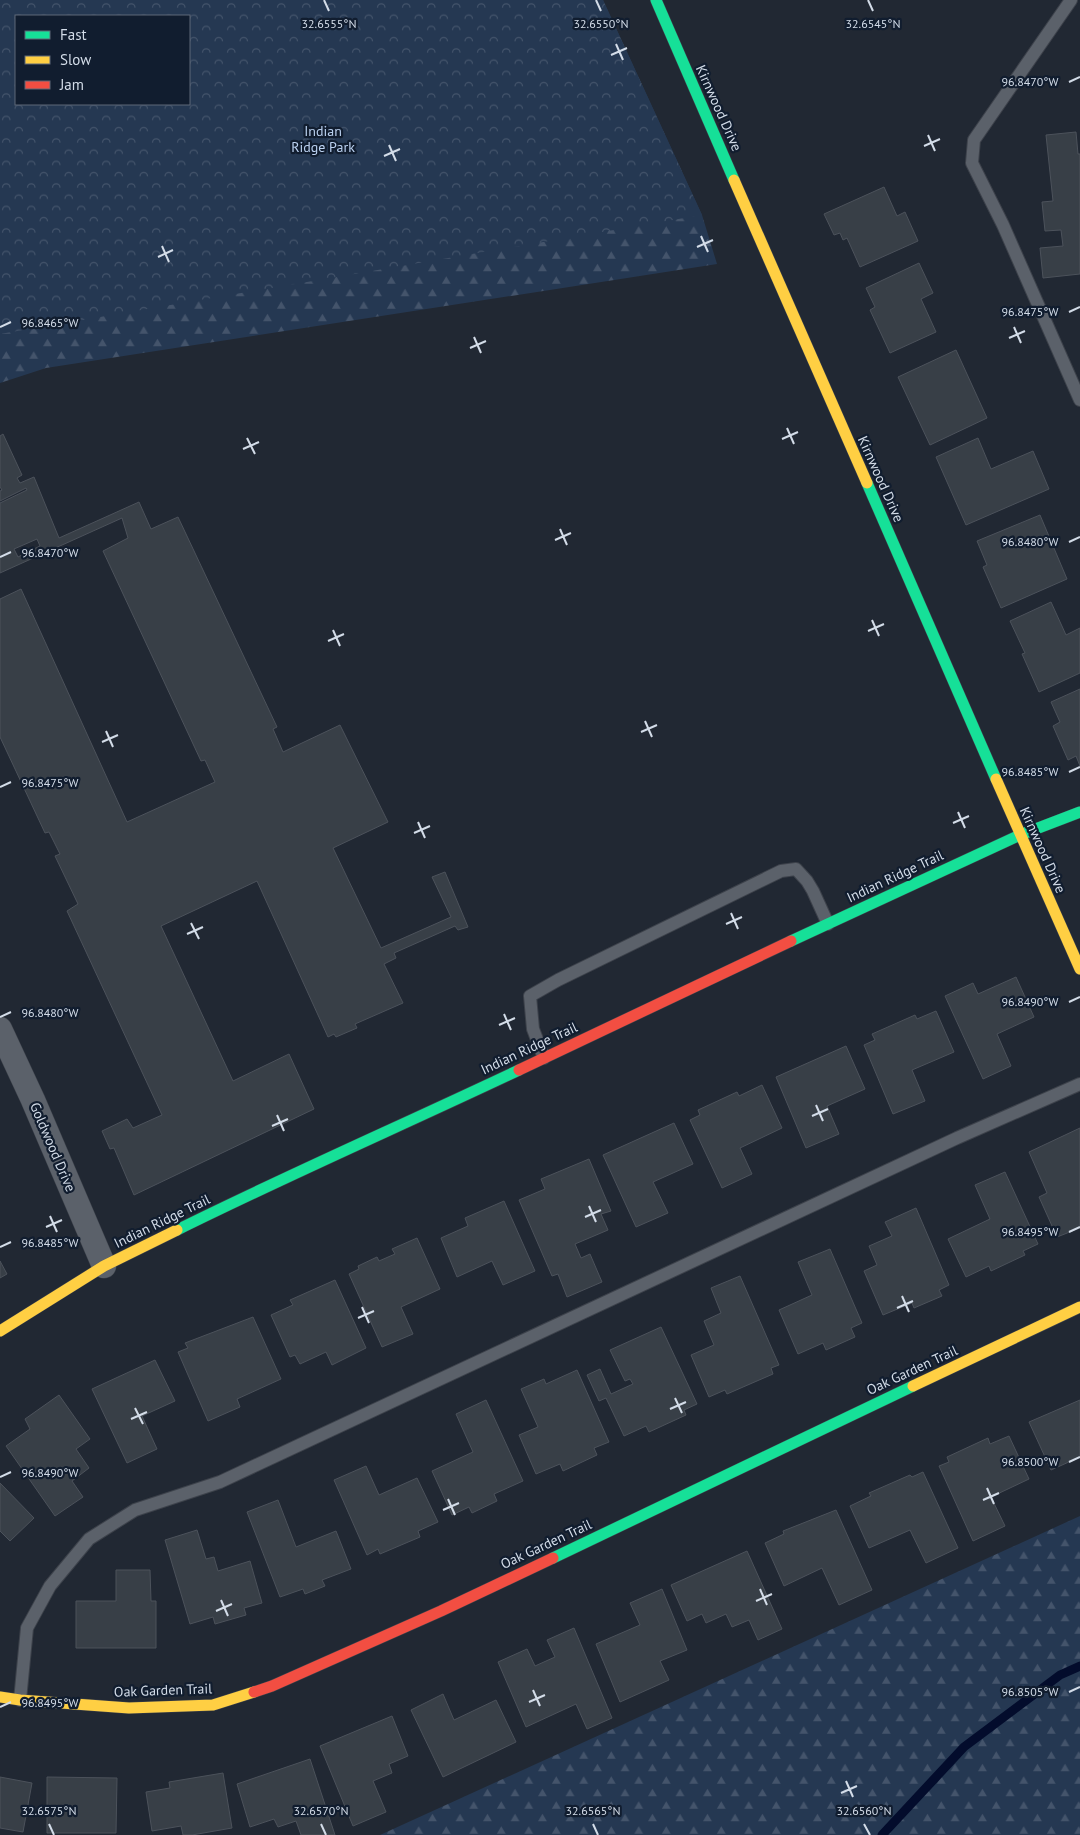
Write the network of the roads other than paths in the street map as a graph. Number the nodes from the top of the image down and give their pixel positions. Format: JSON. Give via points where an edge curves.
{"nodes":[{"id":1,"x":656,"y":0,"type":"edge"},
{"id":2,"x":1071,"y":0,"type":"edge"},
{"id":3,"x":1080,"y":400,"type":"edge"},
{"id":4,"x":1080,"y":812,"type":"edge"},
{"id":5,"x":1020,"y":835,"type":"junction"},
{"id":6,"x":828,"y":924,"type":"junction"},
{"id":7,"x":1080,"y":969,"type":"edge"},
{"id":8,"x":0,"y":1029,"type":"edge"},
{"id":9,"x":544,"y":1058,"type":"junction"},
{"id":10,"x":1080,"y":1084,"type":"edge"},
{"id":11,"x":104,"y":1266,"type":"junction"},
{"id":12,"x":1080,"y":1307,"type":"edge"},
{"id":13,"x":0,"y":1331,"type":"edge"},
{"id":14,"x":0,"y":1697,"type":"edge"},
{"id":15,"x":20,"y":1700,"type":"junction"}],
"edges":[{"from":1,"to":5,"type":"street","name":"Kirnwood Drive"},
{"from":2,"to":3,"type":"lane","via":[[974,140],[972,163]]},
{"from":4,"to":5,"type":"street","name":"Indian Ridge Trail"},
{"from":5,"to":6,"type":"street","name":"Indian Ridge Trail"},
{"from":5,"to":7,"type":"street","name":"Kirnwood Drive"},
{"from":6,"to":9,"type":"street","name":"Indian Ridge Trail"},
{"from":6,"to":9,"type":"lane","via":[[808,881],[796,869],[781,871],[530,996],[533,1029]]},
{"from":8,"to":11,"type":"street","name":"Goldwood Drive"},
{"from":9,"to":11,"type":"street","name":"Indian Ridge Trail","via":[[266,1186]]},
{"from":10,"to":15,"type":"lane","via":[[948,1142],[220,1482],[135,1510],[90,1539],[50,1586],[27,1628]]},
{"from":11,"to":13,"type":"street","name":"Indian Ridge Trail"},
{"from":12,"to":15,"type":"street","name":"Oak Garden Trail","via":[[441,1611],[272,1686],[213,1704],[129,1708]]},
{"from":14,"to":15,"type":"street","name":"Oak Garden Trail"}]}
